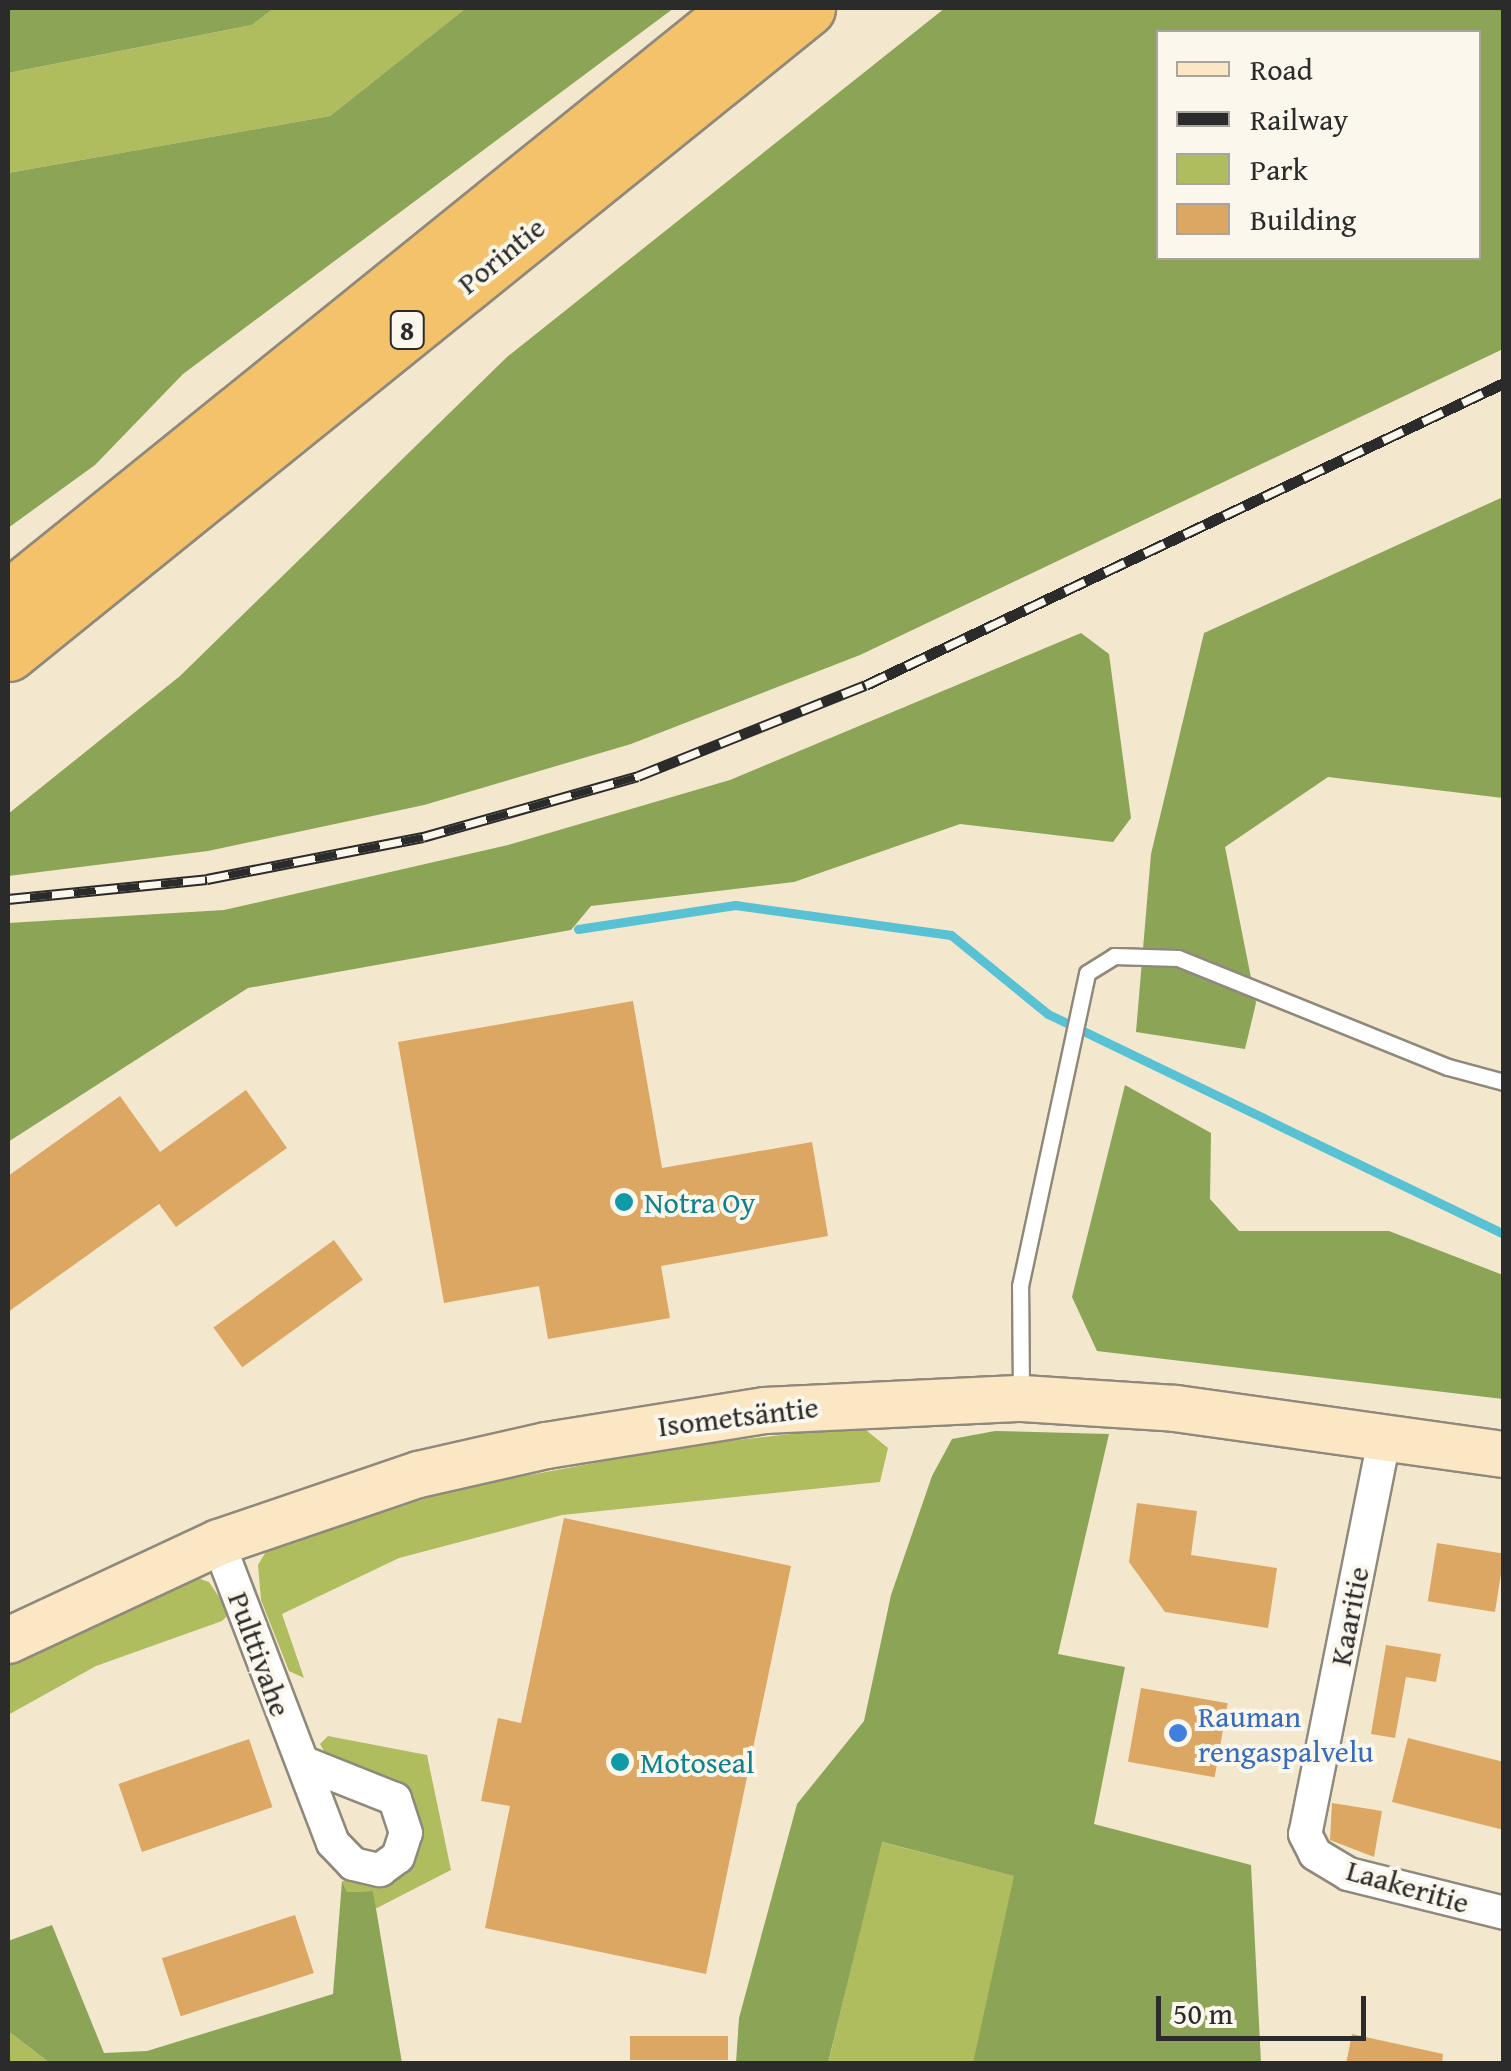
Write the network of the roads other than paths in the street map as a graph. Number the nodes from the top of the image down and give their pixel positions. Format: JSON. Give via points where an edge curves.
{"nodes":[{"id":1,"x":740,"y":8,"type":"edge"},
{"id":2,"x":807,"y":8,"type":"edge"},
{"id":3,"x":8,"y":599,"type":"edge"},
{"id":4,"x":8,"y":653,"type":"edge"},
{"id":5,"x":1504,"y":1082,"type":"edge"},
{"id":6,"x":1022,"y":1398,"type":"junction"},
{"id":7,"x":1384,"y":1435,"type":"junction"},
{"id":8,"x":1504,"y":1454,"type":"edge"},
{"id":9,"x":218,"y":1542,"type":"junction"},
{"id":10,"x":8,"y":1640,"type":"edge"},
{"id":11,"x":307,"y":1764,"type":"dead end"},
{"id":12,"x":1314,"y":1854,"type":"joint"},
{"id":13,"x":1504,"y":1913,"type":"edge"}],
"edges":[{"from":1,"to":3,"type":"highway","name":"Porintie","number":"8"},
{"from":2,"to":4,"type":"highway","name":"Porintie","number":"8"},
{"from":5,"to":6,"type":"lane","via":[[1448,1067],[1178,958],[1114,956],[1086,973],[1020,1286]]},
{"from":6,"to":7,"type":"main road","name":"Isometsäntie","via":[[1174,1408]]},
{"from":6,"to":9,"type":"main road","name":"Isometsäntie","via":[[764,1410],[546,1445],[418,1474]]},
{"from":7,"to":8,"type":"main road","name":"Isometsäntie"},
{"from":7,"to":12,"type":"street","name":"Kaaritie","via":[[1305,1834]]},
{"from":9,"to":10,"type":"main road","name":"Isometsäntie"},
{"from":9,"to":11,"type":"street","name":"Pulttivahe"},
{"from":12,"to":13,"type":"street","name":"Laakeritie","via":[[1348,1874]]}]}
